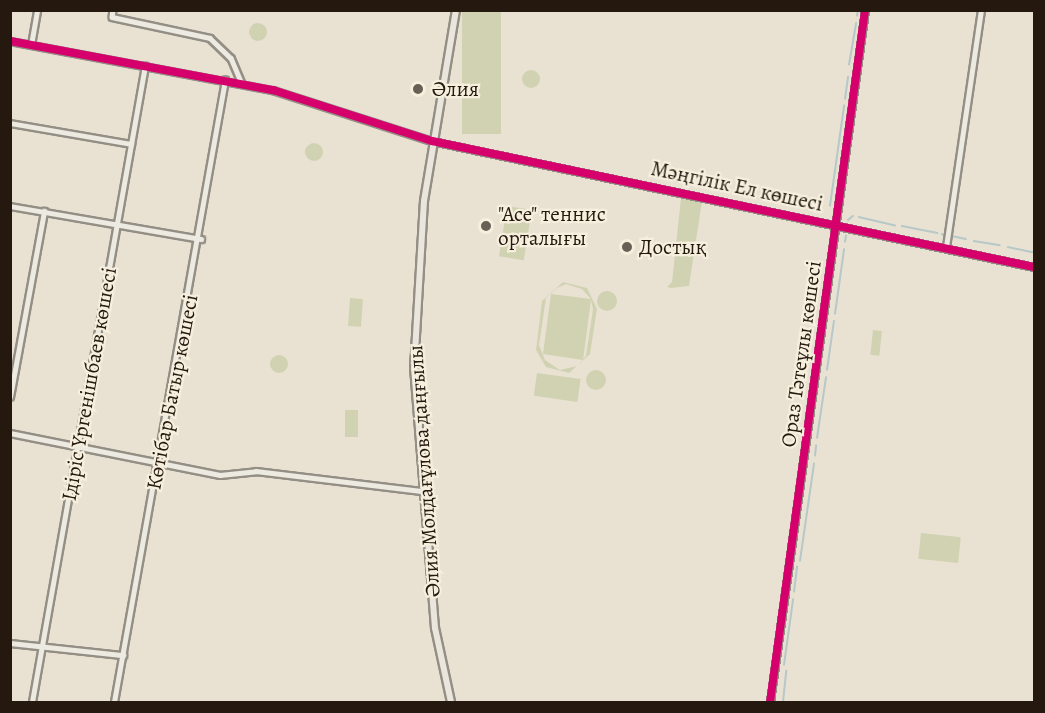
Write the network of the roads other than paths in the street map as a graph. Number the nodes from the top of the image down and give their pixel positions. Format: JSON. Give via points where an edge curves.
{"nodes":[{"id":1,"x":37,"y":10,"type":"edge"},
{"id":2,"x":113,"y":10,"type":"edge"},
{"id":3,"x":456,"y":10,"type":"edge"},
{"id":4,"x":866,"y":10,"type":"edge"},
{"id":5,"x":981,"y":10,"type":"edge"},
{"id":6,"x":10,"y":41,"type":"edge"},
{"id":7,"x":31,"y":45,"type":"junction"},
{"id":8,"x":146,"y":66,"type":"junction"},
{"id":9,"x":225,"y":80,"type":"junction"},
{"id":10,"x":242,"y":84,"type":"junction"},
{"id":11,"x":10,"y":123,"type":"edge"},
{"id":12,"x":432,"y":141,"type":"junction"},
{"id":13,"x":131,"y":144,"type":"junction"},
{"id":14,"x":10,"y":206,"type":"edge"},
{"id":15,"x":44,"y":211,"type":"junction"},
{"id":16,"x":117,"y":225,"type":"junction"},
{"id":17,"x":836,"y":225,"type":"junction"},
{"id":18,"x":201,"y":239,"type":"junction"},
{"id":19,"x":946,"y":247,"type":"junction"},
{"id":20,"x":1035,"y":267,"type":"edge"},
{"id":21,"x":10,"y":397,"type":"edge"},
{"id":22,"x":10,"y":433,"type":"edge"},
{"id":23,"x":79,"y":446,"type":"junction"},
{"id":24,"x":159,"y":461,"type":"junction"},
{"id":25,"x":421,"y":491,"type":"junction"},
{"id":26,"x":10,"y":643,"type":"edge"},
{"id":27,"x":41,"y":647,"type":"junction"},
{"id":28,"x":123,"y":655,"type":"junction"},
{"id":29,"x":32,"y":702,"type":"edge"},
{"id":30,"x":114,"y":702,"type":"edge"},
{"id":31,"x":451,"y":702,"type":"edge"},
{"id":32,"x":770,"y":702,"type":"edge"}],
"edges":[{"from":1,"to":7,"type":"street"},
{"from":2,"to":10,"type":"street","via":[[112,17],[210,38],[231,57]]},
{"from":3,"to":12,"type":"main road","name":"Әлия Молдағұлова даңғылы"},
{"from":4,"to":17,"type":"street","name":"Ораз Тәтеұлы көшесі"},
{"from":5,"to":19,"type":"street"},
{"from":6,"to":7,"type":"street","name":"Мәңгілік Ел көшесі"},
{"from":7,"to":8,"type":"street","name":"Мәңгілік Ел көшесі"},
{"from":8,"to":9,"type":"street","name":"Мәңгілік Ел көшесі"},
{"from":8,"to":13,"type":"street","name":"Ідіріс Үргенішбаев көшесі"},
{"from":9,"to":10,"type":"street","name":"Мәңгілік Ел көшесі"},
{"from":9,"to":18,"type":"street","name":"Көтібар Батыр көшесі"},
{"from":10,"to":12,"type":"street","name":"Мәңгілік Ел көшесі"},
{"from":11,"to":13,"type":"street"},
{"from":12,"to":17,"type":"street","name":"Мәңгілік Ел көшесі"},
{"from":12,"to":25,"type":"main road","name":"Әлия Молдағұлова даңғылы","via":[[414,333]]},
{"from":13,"to":16,"type":"street","name":"Ідіріс Үргенішбаев көшесі"},
{"from":14,"to":15,"type":"street"},
{"from":15,"to":16,"type":"street"},
{"from":15,"to":21,"type":"street"},
{"from":16,"to":18,"type":"street"},
{"from":16,"to":23,"type":"street","name":"Ідіріс Үргенішбаев көшесі"},
{"from":17,"to":19,"type":"street","name":"Мәңгілік Ел көшесі"},
{"from":17,"to":32,"type":"street","name":"Ораз Тәтеұлы көшесі"},
{"from":18,"to":24,"type":"street","name":"Көтібар Батыр көшесі"},
{"from":19,"to":20,"type":"street","name":"Мәңгілік Ел көшесі"},
{"from":22,"to":23,"type":"street"},
{"from":23,"to":24,"type":"street"},
{"from":23,"to":27,"type":"street","name":"Ідіріс Үргенішбаев көшесі"},
{"from":24,"to":25,"type":"street","via":[[220,475],[256,471],[358,488]]},
{"from":24,"to":28,"type":"street","name":"Көтібар Батыр көшесі"},
{"from":25,"to":31,"type":"main road","name":"Әлия Молдағұлова даңғылы","via":[[439,646]]},
{"from":26,"to":27,"type":"street"},
{"from":27,"to":28,"type":"street"},
{"from":27,"to":29,"type":"street","name":"Ідіріс Үргенішбаев көшесі"},
{"from":28,"to":30,"type":"street","name":"Көтібар Батыр көшесі"}]}
